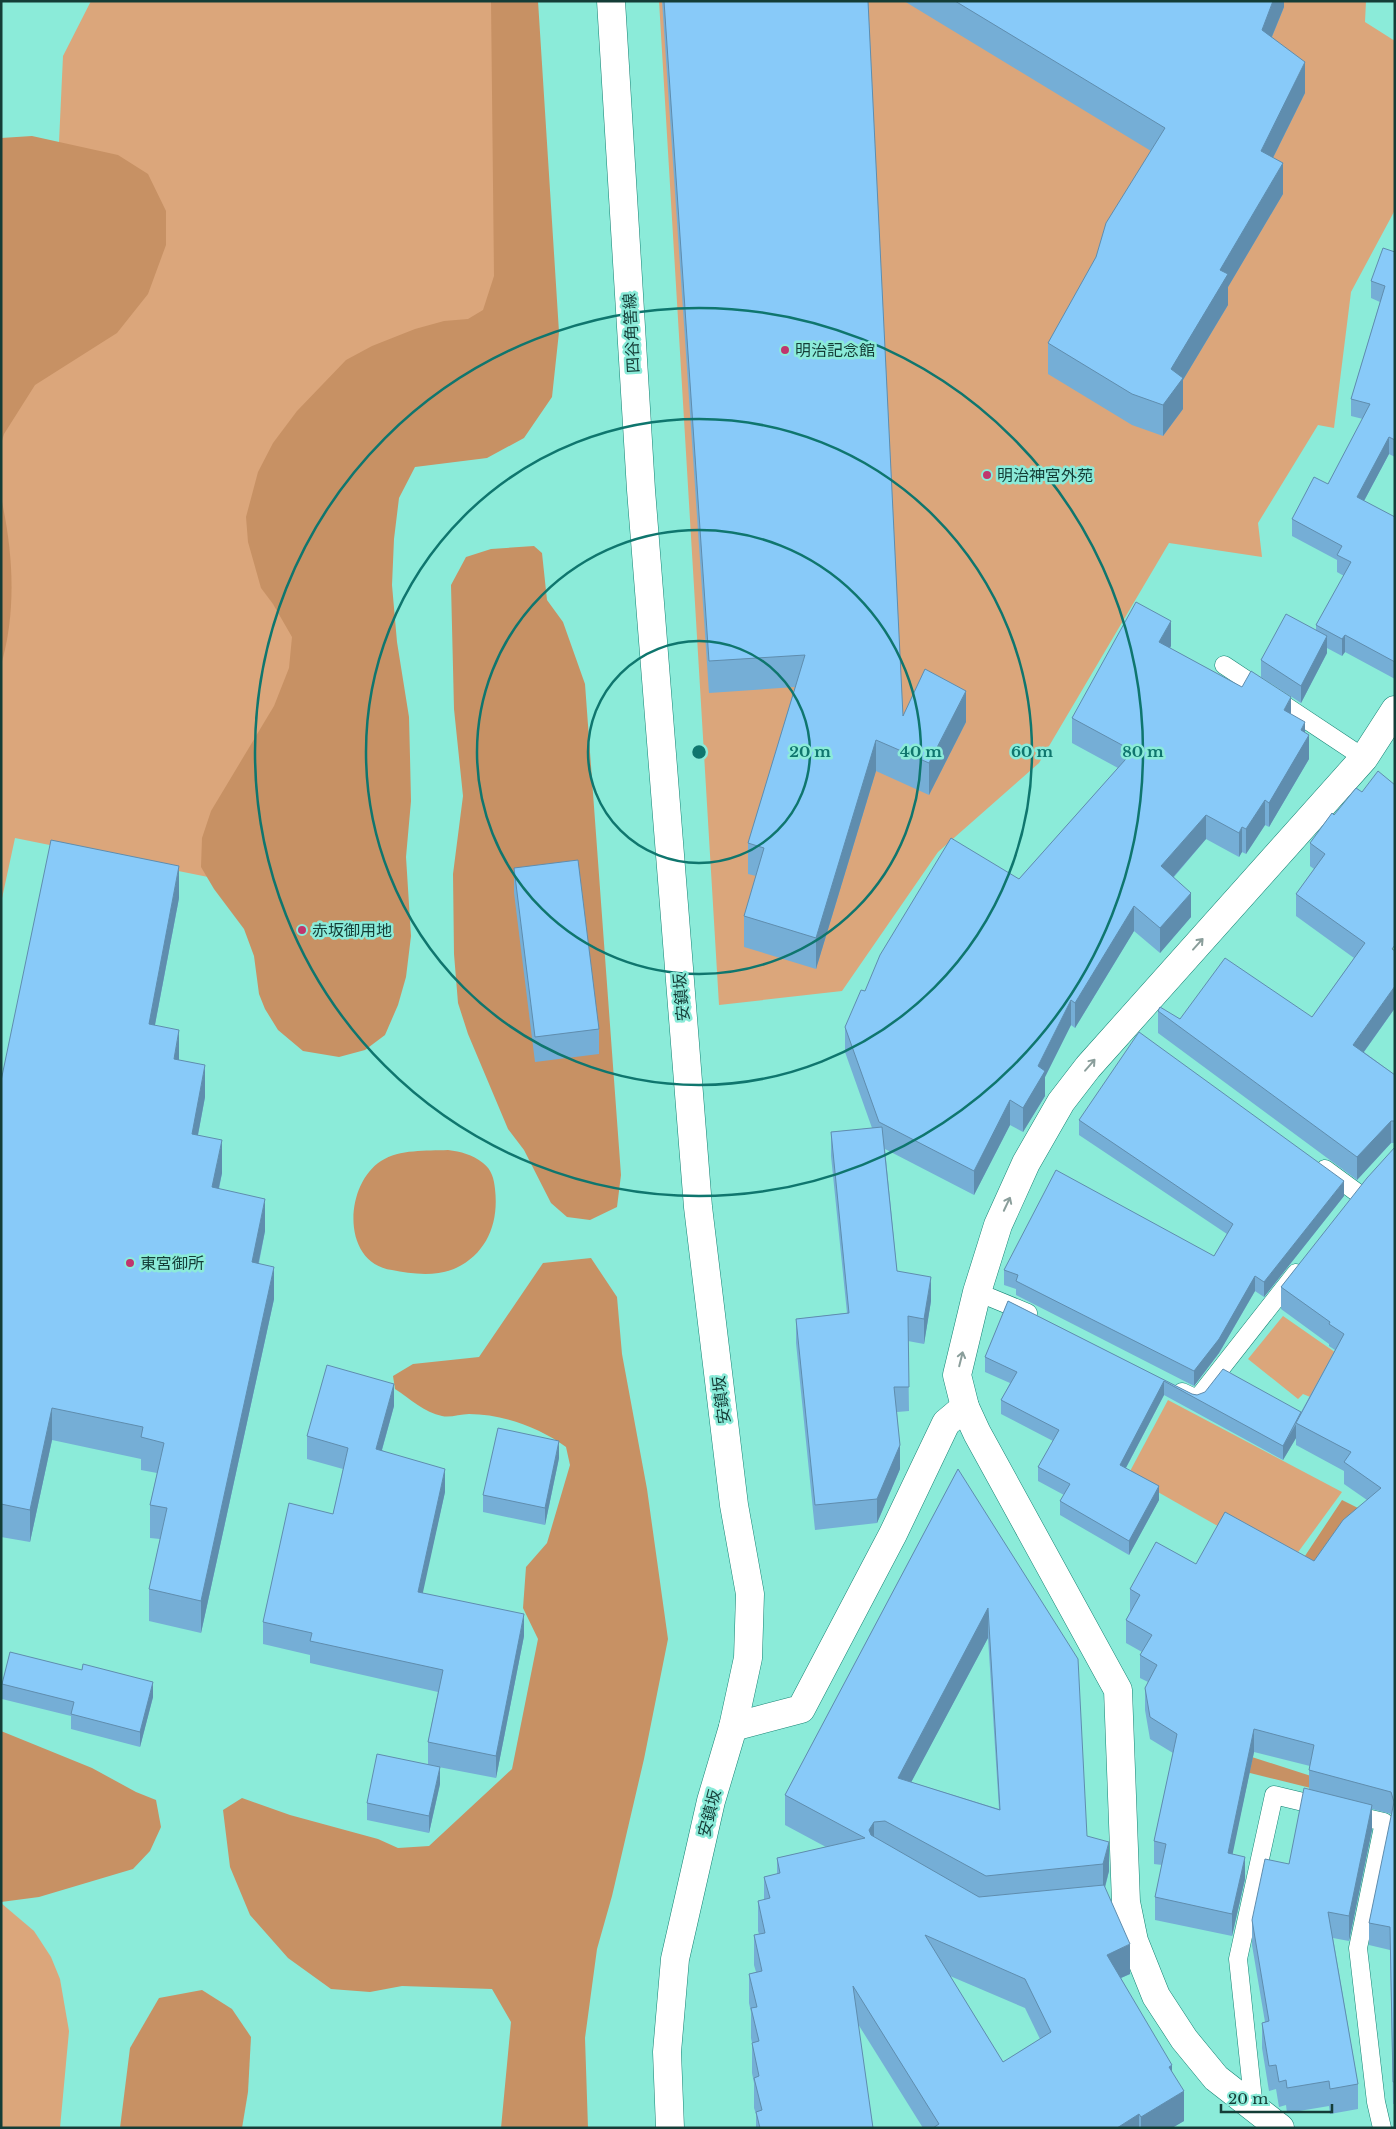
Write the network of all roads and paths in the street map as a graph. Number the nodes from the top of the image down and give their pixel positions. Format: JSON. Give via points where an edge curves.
{"nodes":[{"id":1,"x":611,"y":1,"type":"edge"},
{"id":2,"x":654,"y":664,"type":"joint"},
{"id":3,"x":1224,"y":665,"type":"dead end"},
{"id":4,"x":1395,"y":710,"type":"edge"},
{"id":5,"x":1364,"y":758,"type":"junction"},
{"id":6,"x":1311,"y":1158,"type":"edge"},
{"id":7,"x":1371,"y":1180,"type":"edge"},
{"id":8,"x":1359,"y":1194,"type":"junction"},
{"id":9,"x":1347,"y":1209,"type":"edge"},
{"id":10,"x":1305,"y":1262,"type":"edge"},
{"id":11,"x":977,"y":1292,"type":"junction"},
{"id":12,"x":1042,"y":1320,"type":"edge"},
{"id":13,"x":1171,"y":1386,"type":"edge"},
{"id":14,"x":965,"y":1407,"type":"junction"},
{"id":15,"x":733,"y":1727,"type":"junction"},
{"id":16,"x":1254,"y":2109,"type":"junction"},
{"id":17,"x":670,"y":2128,"type":"edge"},
{"id":18,"x":1280,"y":2128,"type":"edge"},
{"id":19,"x":1382,"y":2128,"type":"edge"}],
"edges":[{"from":1,"to":2,"type":"main road","name":"四谷角筈線"},
{"from":2,"to":15,"type":"main road","name":"安鎮坂","via":[[698,1207],[734,1505],[750,1594],[748,1658]]},
{"from":3,"to":5,"type":"lane"},
{"from":4,"to":5,"type":"main road"},
{"from":11,"to":5,"type":"main road","one_way":true,"via":[[998,1225],[1061,1102],[1088,1067],[1135,1030]]},
{"from":6,"to":8,"type":"lane"},
{"from":7,"to":8,"type":"lane"},
{"from":8,"to":9,"type":"lane"},
{"from":10,"to":13,"type":"lane","via":[[1197,1399]]},
{"from":11,"to":12,"type":"lane"},
{"from":14,"to":11,"type":"main road","one_way":true,"via":[[957,1375]]},
{"from":14,"to":15,"type":"main road","via":[[946,1423],[893,1534],[801,1709]]},
{"from":14,"to":16,"type":"main road","via":[[1118,1690],[1117,1903],[1156,1996],[1184,2040],[1216,2078]]},
{"from":15,"to":17,"type":"main road","name":"安鎮坂","via":[[711,1801],[675,1958],[666,2052]]},
{"from":16,"to":18,"type":"main road"},
{"from":16,"to":19,"type":"lane","via":[[1238,1959],[1274,1795],[1384,1822],[1358,1948],[1376,2102]]}]}
